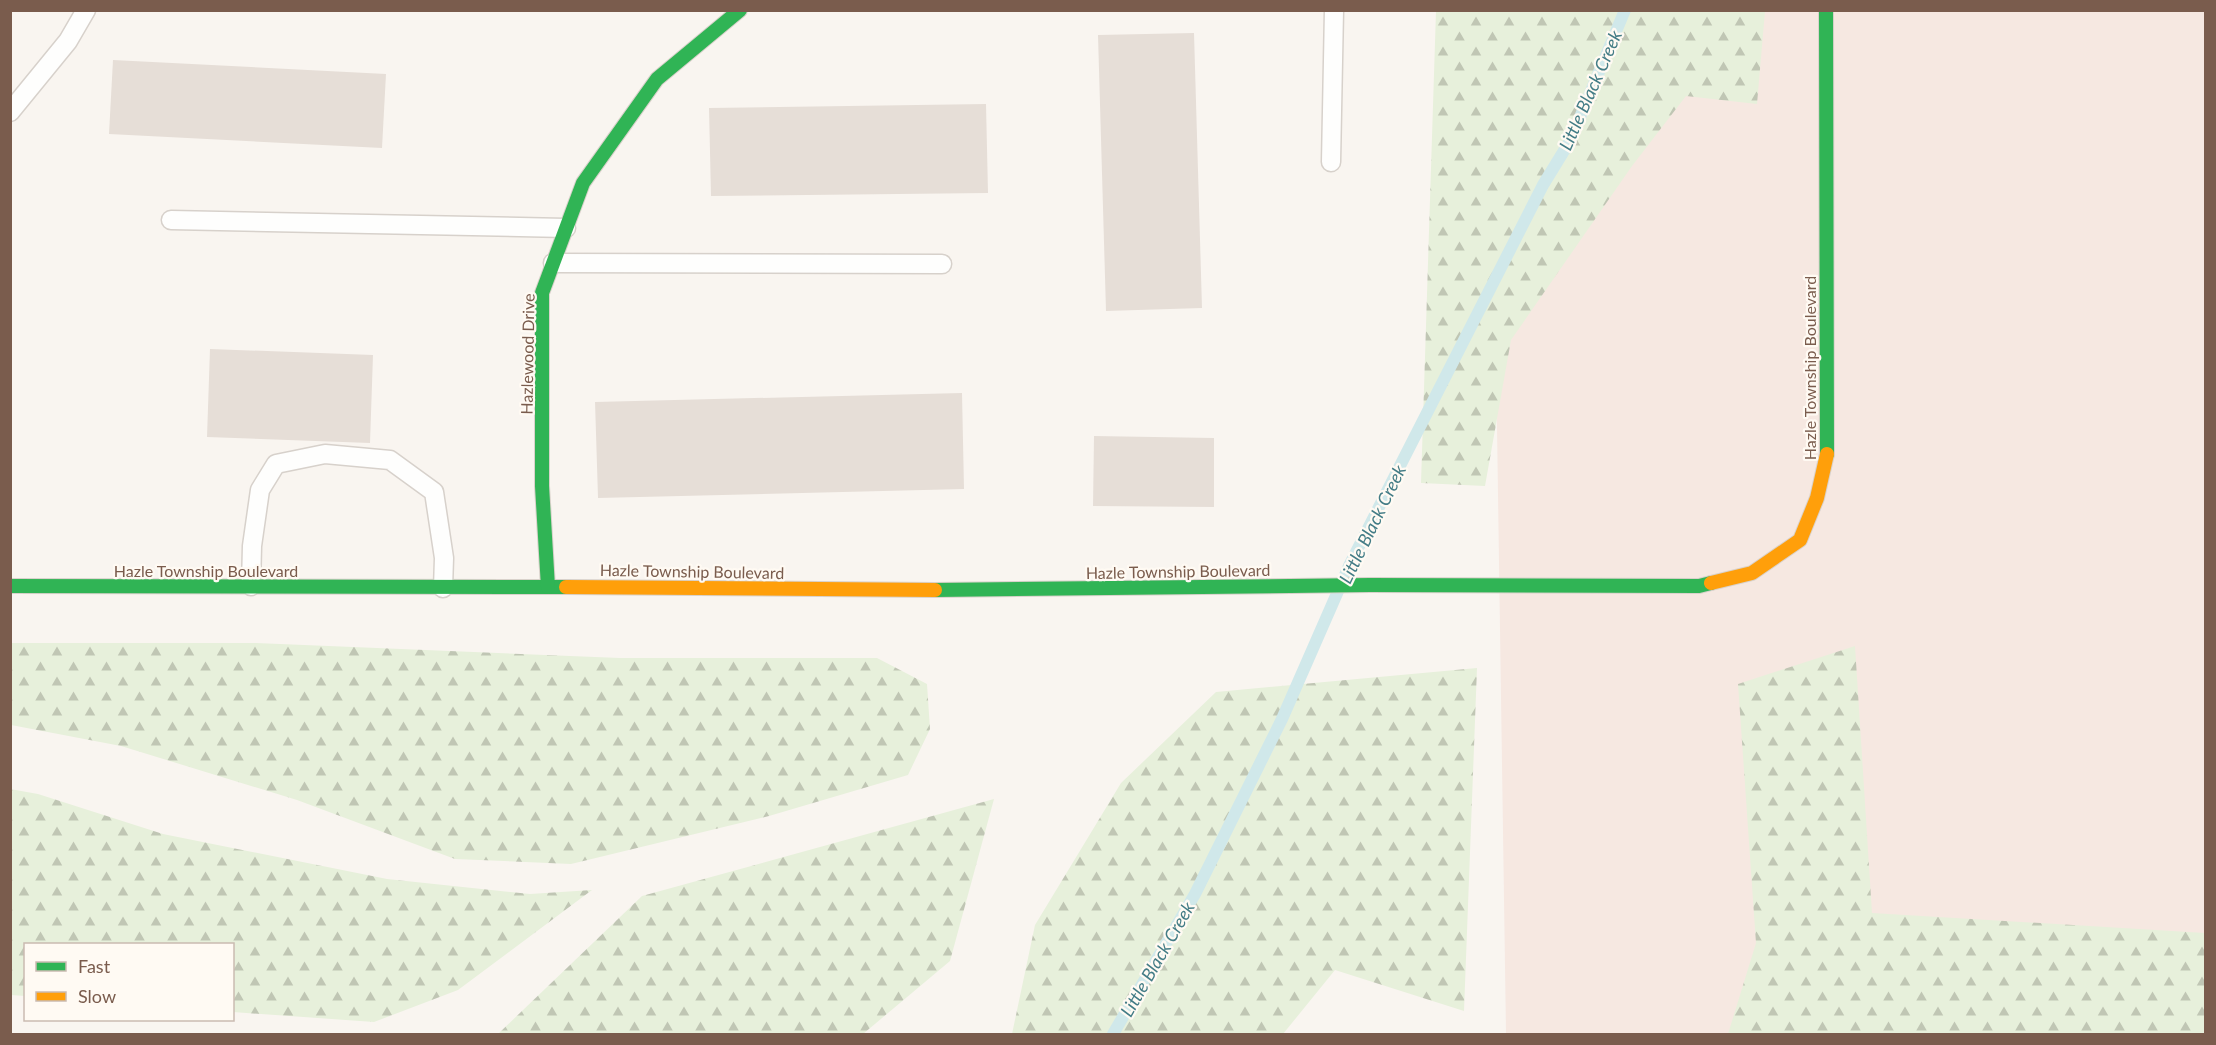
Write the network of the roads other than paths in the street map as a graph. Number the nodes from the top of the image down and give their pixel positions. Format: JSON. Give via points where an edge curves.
{"nodes":[{"id":1,"x":86,"y":10,"type":"edge"},
{"id":2,"x":740,"y":10,"type":"edge"},
{"id":3,"x":1334,"y":10,"type":"edge"},
{"id":4,"x":1826,"y":10,"type":"edge"},
{"id":5,"x":10,"y":112,"type":"edge"},
{"id":6,"x":1332,"y":162,"type":"dead end"},
{"id":7,"x":171,"y":220,"type":"dead end"},
{"id":8,"x":566,"y":228,"type":"junction"},
{"id":9,"x":553,"y":263,"type":"junction"},
{"id":10,"x":942,"y":264,"type":"dead end"},
{"id":11,"x":10,"y":586,"type":"edge"},
{"id":12,"x":251,"y":586,"type":"junction"},
{"id":13,"x":548,"y":586,"type":"junction"},
{"id":14,"x":443,"y":588,"type":"junction"}],
"edges":[{"from":1,"to":5,"type":"lane","via":[[68,41]]},
{"from":2,"to":8,"type":"street","name":"Hazlewood Drive","via":[[657,79],[583,183]]},
{"from":3,"to":6,"type":"lane"},
{"from":4,"to":13,"type":"street","name":"Hazle Township Boulevard","via":[[1827,460],[1800,540],[1752,573],[1699,586],[1370,585],[987,591]]},
{"from":7,"to":8,"type":"lane"},
{"from":8,"to":9,"type":"street","name":"Hazlewood Drive"},
{"from":9,"to":10,"type":"lane"},
{"from":9,"to":13,"type":"street","name":"Hazlewood Drive","via":[[542,293],[542,486]]},
{"from":11,"to":12,"type":"street","name":"Hazle Township Boulevard"},
{"from":12,"to":14,"type":"street","name":"Hazle Township Boulevard"},
{"from":12,"to":14,"type":"lane","via":[[260,490],[276,464],[326,454],[390,460],[434,492],[444,558]]},
{"from":13,"to":14,"type":"street","name":"Hazle Township Boulevard"}]}
